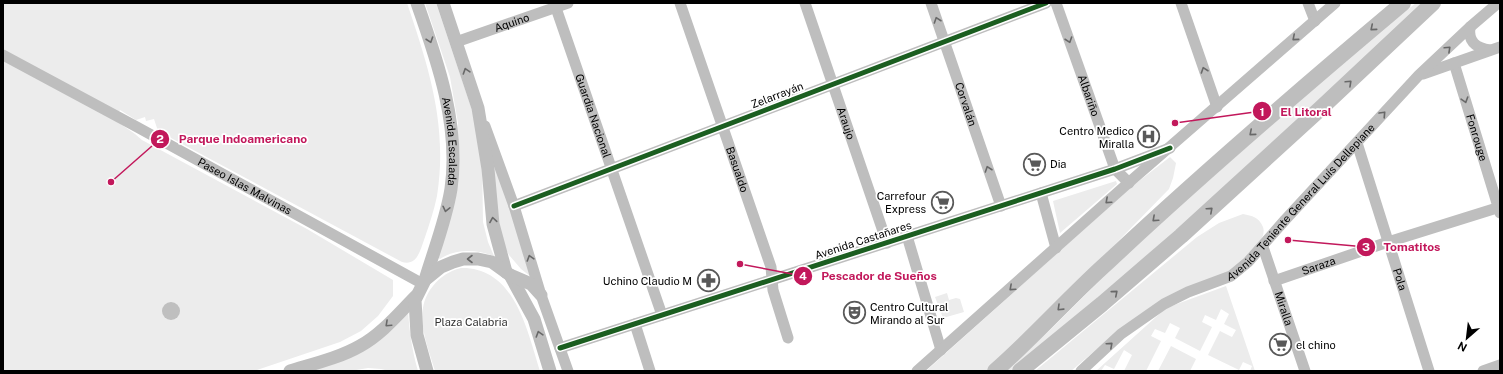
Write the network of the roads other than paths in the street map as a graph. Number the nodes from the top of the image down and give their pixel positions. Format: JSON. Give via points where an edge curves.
{"nodes":[{"id":1,"x":417,"y":3,"type":"edge"},
{"id":2,"x":443,"y":3,"type":"edge"},
{"id":3,"x":568,"y":3,"type":"edge"},
{"id":4,"x":680,"y":3,"type":"edge"},
{"id":5,"x":805,"y":3,"type":"edge"},
{"id":6,"x":931,"y":3,"type":"edge"},
{"id":7,"x":1046,"y":3,"type":"edge"},
{"id":8,"x":1056,"y":3,"type":"edge"},
{"id":9,"x":1181,"y":3,"type":"edge"},
{"id":10,"x":1308,"y":3,"type":"edge"},
{"id":11,"x":1335,"y":3,"type":"edge"},
{"id":12,"x":1403,"y":3,"type":"edge"},
{"id":13,"x":1433,"y":3,"type":"edge"},
{"id":14,"x":1498,"y":3,"type":"edge"},
{"id":15,"x":556,"y":8,"type":"junction"},
{"id":16,"x":1315,"y":21,"type":"junction"},
{"id":17,"x":1470,"y":27,"type":"junction"},
{"id":18,"x":945,"y":41,"type":"junction"},
{"id":19,"x":456,"y":42,"type":"junction"},
{"id":20,"x":1495,"y":48,"type":"edge"},
{"id":21,"x":3,"y":55,"type":"edge"},
{"id":22,"x":1454,"y":63,"type":"junction"},
{"id":23,"x":1419,"y":75,"type":"junction"},
{"id":24,"x":833,"y":84,"type":"junction"},
{"id":25,"x":1217,"y":107,"type":"junction"},
{"id":26,"x":478,"y":108,"type":"junction"},
{"id":27,"x":722,"y":126,"type":"junction"},
{"id":28,"x":1357,"y":143,"type":"junction"},
{"id":29,"x":1170,"y":148,"type":"junction"},
{"id":30,"x":612,"y":168,"type":"junction"},
{"id":31,"x":1115,"y":169,"type":"junction"},
{"id":32,"x":1129,"y":183,"type":"junction"},
{"id":33,"x":1041,"y":193,"type":"junction"},
{"id":34,"x":514,"y":206,"type":"junction"},
{"id":35,"x":1000,"y":206,"type":"junction"},
{"id":36,"x":1499,"y":209,"type":"edge"},
{"id":37,"x":907,"y":236,"type":"junction"},
{"id":38,"x":1388,"y":242,"type":"junction"},
{"id":39,"x":887,"y":243,"type":"junction"},
{"id":40,"x":1263,"y":247,"type":"junction"},
{"id":41,"x":1056,"y":248,"type":"junction"},
{"id":42,"x":508,"y":273,"type":"junction"},
{"id":43,"x":772,"y":280,"type":"junction"},
{"id":44,"x":1274,"y":281,"type":"junction"},
{"id":45,"x":424,"y":282,"type":"junction"},
{"id":46,"x":541,"y":295,"type":"junction"},
{"id":47,"x":416,"y":296,"type":"junction"},
{"id":48,"x":662,"y":315,"type":"junction"},
{"id":49,"x":635,"y":324,"type":"junction"},
{"id":50,"x":788,"y":338,"type":"dead end"},
{"id":51,"x":560,"y":348,"type":"junction"},
{"id":52,"x":941,"y":350,"type":"junction"},
{"id":53,"x":1500,"y":365,"type":"edge"},
{"id":54,"x":290,"y":371,"type":"edge"},
{"id":55,"x":427,"y":371,"type":"edge"},
{"id":56,"x":550,"y":371,"type":"edge"},
{"id":57,"x":568,"y":371,"type":"edge"},
{"id":58,"x":650,"y":371,"type":"edge"},
{"id":59,"x":917,"y":371,"type":"edge"},
{"id":60,"x":995,"y":371,"type":"edge"},
{"id":61,"x":1020,"y":371,"type":"edge"},
{"id":62,"x":1081,"y":371,"type":"edge"},
{"id":63,"x":1305,"y":371,"type":"edge"},
{"id":64,"x":1429,"y":371,"type":"edge"},
{"id":65,"x":1483,"y":371,"type":"edge"}],
"edges":[{"from":1,"to":45,"type":"main road","name":"Avenida Escalada","one_way":true,"via":[[447,101],[452,150],[451,190]]},
{"from":2,"to":19,"type":"main road"},
{"from":3,"to":15,"type":"street","name":"Aquino"},
{"from":4,"to":27,"type":"street","name":"Basualdo"},
{"from":5,"to":24,"type":"street","name":"Araujo"},
{"from":18,"to":6,"type":"street","name":"Corvalán","one_way":true},
{"from":7,"to":18,"type":"street","name":"Zelarrayán"},
{"from":8,"to":31,"type":"street","name":"Albariño","one_way":true},
{"from":25,"to":9,"type":"street","one_way":true},
{"from":10,"to":16,"type":"street"},
{"from":11,"to":16,"type":"street"},
{"from":12,"to":60,"type":"highway","one_way":true,"via":[[1302,88],[1107,262]]},
{"from":61,"to":13,"type":"highway","one_way":true,"via":[[1181,236]]},
{"from":14,"to":17,"type":"street","name":"Avenida Teniente General Luís Dellepiane"},
{"from":15,"to":19,"type":"street","name":"Aquino"},
{"from":15,"to":30,"type":"street","name":"Guardia Nacional"},
{"from":16,"to":25,"type":"street","one_way":true},
{"from":17,"to":20,"type":"street","via":[[1469,33],[1473,44],[1478,47]]},
{"from":23,"to":17,"type":"street","name":"Avenida Teniente General Luís Dellepiane","one_way":true},
{"from":18,"to":24,"type":"street","name":"Zelarrayán"},
{"from":35,"to":18,"type":"street","name":"Corvalán","one_way":true},
{"from":26,"to":19,"type":"main road","one_way":true},
{"from":20,"to":22,"type":"street"},
{"from":21,"to":45,"type":"street","name":"Paseo Islas Malvinas"},
{"from":22,"to":23,"type":"street"},
{"from":22,"to":36,"type":"street","name":"Fonrouge","one_way":true},
{"from":28,"to":23,"type":"street","name":"Avenida Teniente General Luís Dellepiane","one_way":true},
{"from":24,"to":27,"type":"street","name":"Zelarrayán"},
{"from":24,"to":39,"type":"street","name":"Araujo"},
{"from":25,"to":29,"type":"street"},
{"from":26,"to":34,"type":"street"},
{"from":42,"to":26,"type":"main road","one_way":true,"via":[[493,224],[488,169]]},
{"from":27,"to":30,"type":"street","name":"Zelarrayán"},
{"from":27,"to":43,"type":"street","name":"Basualdo","via":[[771,267]]},
{"from":28,"to":38,"type":"street","name":"Pola"},
{"from":28,"to":40,"type":"street","name":"Avenida Teniente General Luís Dellepiane"},
{"from":29,"to":31,"type":"street","name":"Avenida Castañares"},
{"from":29,"to":32,"type":"street"},
{"from":30,"to":34,"type":"street","name":"Zelarrayán"},
{"from":30,"to":48,"type":"street","name":"Guardia Nacional"},
{"from":31,"to":32,"type":"street","name":"Albariño"},
{"from":31,"to":33,"type":"street","name":"Avenida Castañares"},
{"from":32,"to":41,"type":"street","one_way":true},
{"from":33,"to":35,"type":"street","name":"Avenida Castañares"},
{"from":33,"to":41,"type":"street"},
{"from":46,"to":34,"type":"street","one_way":true},
{"from":35,"to":37,"type":"street","name":"Avenida Castañares"},
{"from":36,"to":38,"type":"street","name":"Saraza"},
{"from":37,"to":39,"type":"street","name":"Avenida Castañares"},
{"from":37,"to":52,"type":"street"},
{"from":38,"to":44,"type":"street","name":"Saraza"},
{"from":38,"to":64,"type":"street","name":"Pola"},
{"from":39,"to":43,"type":"street","name":"Avenida Castañares"},
{"from":40,"to":44,"type":"street","name":"Miralla"},
{"from":62,"to":40,"type":"street","name":"Avenida Teniente General Luís Dellepiane","one_way":true,"via":[[1121,334],[1164,304],[1231,276]]},
{"from":41,"to":52,"type":"street","one_way":true},
{"from":42,"to":45,"type":"main road","one_way":true,"via":[[492,262],[463,259],[441,267]]},
{"from":42,"to":46,"type":"main road","via":[[531,284]]},
{"from":56,"to":42,"type":"main road","one_way":true,"via":[[534,319]]},
{"from":43,"to":48,"type":"street","name":"Avenida Castañares"},
{"from":43,"to":50,"type":"street","name":"Basualdo"},
{"from":44,"to":63,"type":"street","name":"Miralla"},
{"from":45,"to":47,"type":"main road"},
{"from":46,"to":51,"type":"street"},
{"from":47,"to":54,"type":"main road","one_way":true,"via":[[377,334],[360,346]]},
{"from":47,"to":55,"type":"main road","via":[[417,335]]},
{"from":48,"to":49,"type":"street","name":"Avenida Castañares"},
{"from":49,"to":51,"type":"street","name":"Avenida Castañares"},
{"from":49,"to":58,"type":"street"},
{"from":51,"to":57,"type":"street"},
{"from":52,"to":59,"type":"street"},
{"from":53,"to":65,"type":"street"}]}
